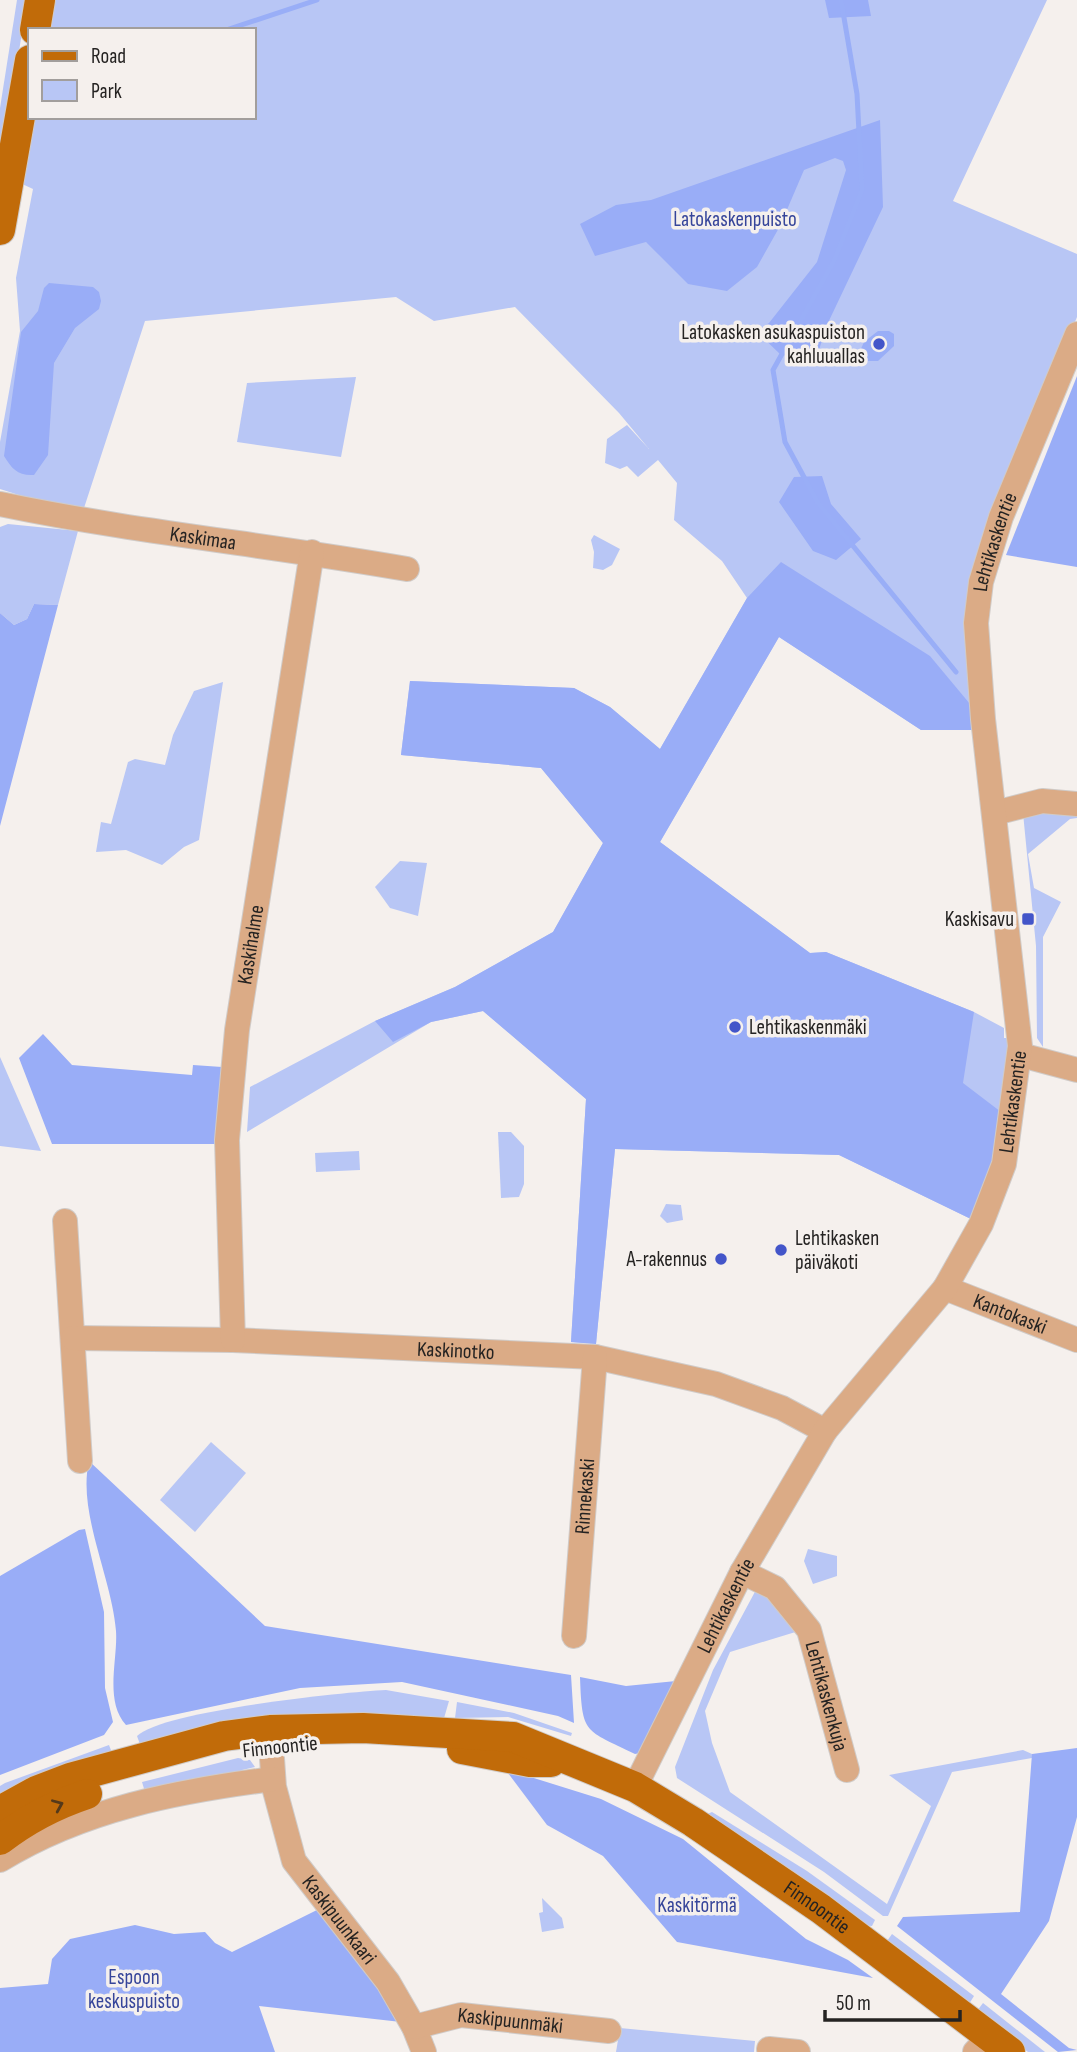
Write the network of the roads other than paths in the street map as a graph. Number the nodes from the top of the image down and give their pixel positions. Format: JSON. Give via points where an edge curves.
{"nodes":[{"id":1,"x":40,"y":0,"type":"edge"},
{"id":2,"x":35,"y":28,"type":"edge"},
{"id":3,"x":28,"y":71,"type":"edge"},
{"id":4,"x":0,"y":230,"type":"edge"},
{"id":5,"x":1077,"y":334,"type":"edge"},
{"id":6,"x":0,"y":504,"type":"edge"},
{"id":7,"x":312,"y":552,"type":"junction"},
{"id":8,"x":407,"y":569,"type":"dead end"},
{"id":9,"x":1077,"y":804,"type":"edge"},
{"id":10,"x":995,"y":813,"type":"junction"},
{"id":11,"x":1021,"y":1055,"type":"junction"},
{"id":12,"x":1077,"y":1070,"type":"edge"},
{"id":13,"x":65,"y":1221,"type":"dead end"},
{"id":14,"x":945,"y":1288,"type":"junction"},
{"id":15,"x":73,"y":1339,"type":"junction"},
{"id":16,"x":233,"y":1340,"type":"junction"},
{"id":17,"x":1077,"y":1340,"type":"edge"},
{"id":18,"x":595,"y":1357,"type":"junction"},
{"id":19,"x":825,"y":1431,"type":"junction"},
{"id":20,"x":80,"y":1461,"type":"dead end"},
{"id":21,"x":743,"y":1572,"type":"junction"},
{"id":22,"x":575,"y":1636,"type":"dead end"},
{"id":23,"x":270,"y":1738,"type":"junction"},
{"id":24,"x":847,"y":1770,"type":"dead end"},
{"id":25,"x":273,"y":1779,"type":"junction"},
{"id":26,"x":635,"y":1787,"type":"junction"},
{"id":27,"x":0,"y":1811,"type":"edge"},
{"id":28,"x":0,"y":1840,"type":"edge"},
{"id":29,"x":0,"y":1860,"type":"edge"},
{"id":30,"x":414,"y":2027,"type":"junction"},
{"id":31,"x":609,"y":2031,"type":"dead end"},
{"id":32,"x":992,"y":2047,"type":"edge"},
{"id":33,"x":769,"y":2049,"type":"dead end"},
{"id":34,"x":424,"y":2052,"type":"edge"},
{"id":35,"x":798,"y":2052,"type":"edge"}],
"edges":[{"from":1,"to":2,"type":"main road"},
{"from":3,"to":4,"type":"main road"},
{"from":5,"to":10,"type":"street","name":"Lehtikaskentie","via":[[1001,517],[981,582],[976,623],[978,669]]},
{"from":6,"to":7,"type":"street","name":"Kaskimaa","via":[[83,522]]},
{"from":7,"to":8,"type":"street","name":"Kaskimaa"},
{"from":7,"to":16,"type":"street","name":"Kaskihalme","via":[[237,1030],[227,1140]]},
{"from":9,"to":10,"type":"street","via":[[1042,801]]},
{"from":10,"to":11,"type":"street","name":"Lehtikaskentie"},
{"from":11,"to":12,"type":"street"},
{"from":11,"to":14,"type":"street","name":"Lehtikaskentie","via":[[1004,1164],[981,1224]]},
{"from":13,"to":15,"type":"street"},
{"from":14,"to":17,"type":"street","name":"Kantokaski"},
{"from":14,"to":19,"type":"street","name":"Lehtikaskentie"},
{"from":15,"to":16,"type":"street","name":"Kaskinotko"},
{"from":15,"to":20,"type":"street"},
{"from":16,"to":18,"type":"street","name":"Kaskinotko"},
{"from":18,"to":19,"type":"street","name":"Kaskinotko","via":[[716,1384],[782,1408]]},
{"from":18,"to":22,"type":"street","name":"Rinnekaski"},
{"from":19,"to":21,"type":"street","name":"Lehtikaskentie"},
{"from":21,"to":24,"type":"street","name":"Lehtikaskenkuja","via":[[775,1588],[809,1630]]},
{"from":21,"to":26,"type":"street","name":"Lehtikaskentie"},
{"from":23,"to":25,"type":"street","name":"Kaskipuunkaari"},
{"from":23,"to":26,"type":"main road","name":"Finnoontie","via":[[363,1728],[513,1737]]},
{"from":23,"to":27,"type":"main road","name":"Finnoontie","via":[[224,1736],[130,1759],[36,1791]]},
{"from":28,"to":23,"type":"main road","name":"Finnoontie","one_way":true,"via":[[56,1804]]},
{"from":25,"to":29,"type":"street","via":[[144,1800],[36,1838]]},
{"from":25,"to":30,"type":"street","name":"Kaskipuunkaari","via":[[294,1860],[388,1982]]},
{"from":26,"to":32,"type":"main road","name":"Finnoontie","via":[[784,1882]]},
{"from":30,"to":31,"type":"street","name":"Kaskipuunmäki","via":[[461,2015]]},
{"from":30,"to":34,"type":"street","name":"Kaskipuunkaari"},
{"from":33,"to":35,"type":"street"}]}
